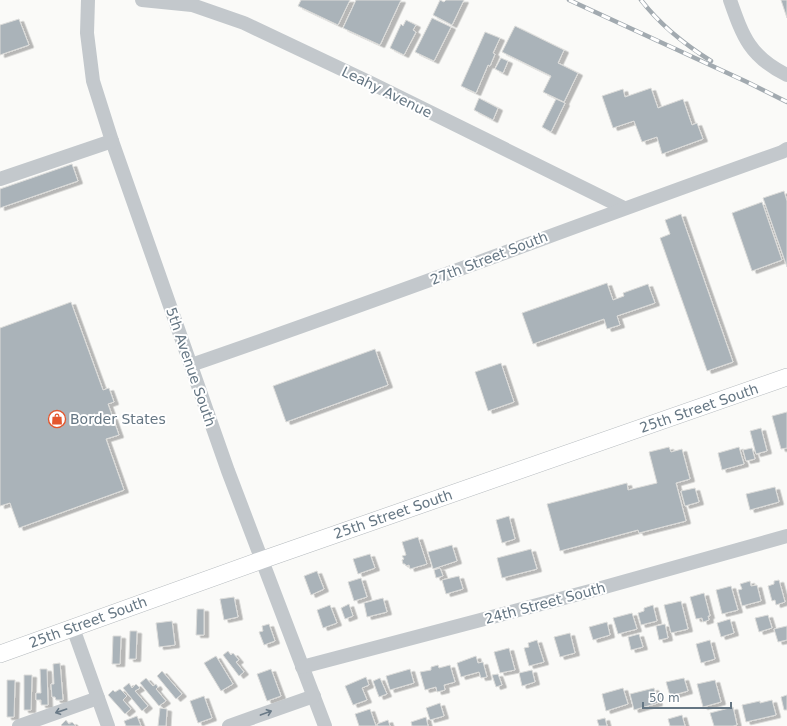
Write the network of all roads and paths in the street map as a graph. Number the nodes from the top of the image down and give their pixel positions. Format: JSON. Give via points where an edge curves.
{"nodes":[{"id":1,"x":88,"y":0,"type":"edge"},
{"id":2,"x":142,"y":0,"type":"edge"},
{"id":3,"x":730,"y":0,"type":"edge"},
{"id":4,"x":787,"y":74,"type":"edge"},
{"id":5,"x":112,"y":141,"type":"junction"},
{"id":6,"x":787,"y":149,"type":"edge"},
{"id":7,"x":0,"y":179,"type":"edge"},
{"id":8,"x":624,"y":208,"type":"junction"},
{"id":9,"x":191,"y":365,"type":"junction"},
{"id":10,"x":787,"y":378,"type":"edge"},
{"id":11,"x":787,"y":536,"type":"edge"},
{"id":12,"x":262,"y":560,"type":"junction"},
{"id":13,"x":73,"y":628,"type":"junction"},
{"id":14,"x":0,"y":654,"type":"edge"},
{"id":15,"x":302,"y":667,"type":"junction"},
{"id":16,"x":314,"y":696,"type":"junction"},
{"id":17,"x":98,"y":698,"type":"junction"},
{"id":18,"x":19,"y":726,"type":"edge"},
{"id":19,"x":108,"y":726,"type":"edge"},
{"id":20,"x":229,"y":726,"type":"edge"},
{"id":21,"x":325,"y":726,"type":"edge"}],
"edges":[{"from":1,"to":5,"type":"street","name":"5th Avenue South","via":[[87,33],[93,82]]},
{"from":2,"to":8,"type":"street","name":"Leahy Avenue","via":[[192,5],[244,23]]},
{"from":3,"to":4,"type":"street","via":[[748,45],[762,59]]},
{"from":5,"to":7,"type":"street"},
{"from":5,"to":9,"type":"street","name":"5th Avenue South"},
{"from":6,"to":8,"type":"street","name":"27th Street South"},
{"from":8,"to":9,"type":"street","name":"27th Street South","via":[[295,330]]},
{"from":9,"to":12,"type":"street","name":"5th Avenue South"},
{"from":10,"to":12,"type":"main road","name":"25th Street South"},
{"from":11,"to":15,"type":"street","name":"24th Street South"},
{"from":12,"to":13,"type":"main road","name":"25th Street South"},
{"from":12,"to":15,"type":"street","name":"5th Avenue South"},
{"from":13,"to":14,"type":"main road","name":"25th Street South"},
{"from":13,"to":17,"type":"street"},
{"from":15,"to":16,"type":"street","name":"5th Avenue South"},
{"from":20,"to":16,"type":"street","one_way":true},
{"from":16,"to":21,"type":"street","name":"5th Avenue South"},
{"from":17,"to":18,"type":"street","one_way":true},
{"from":17,"to":19,"type":"street"}]}
